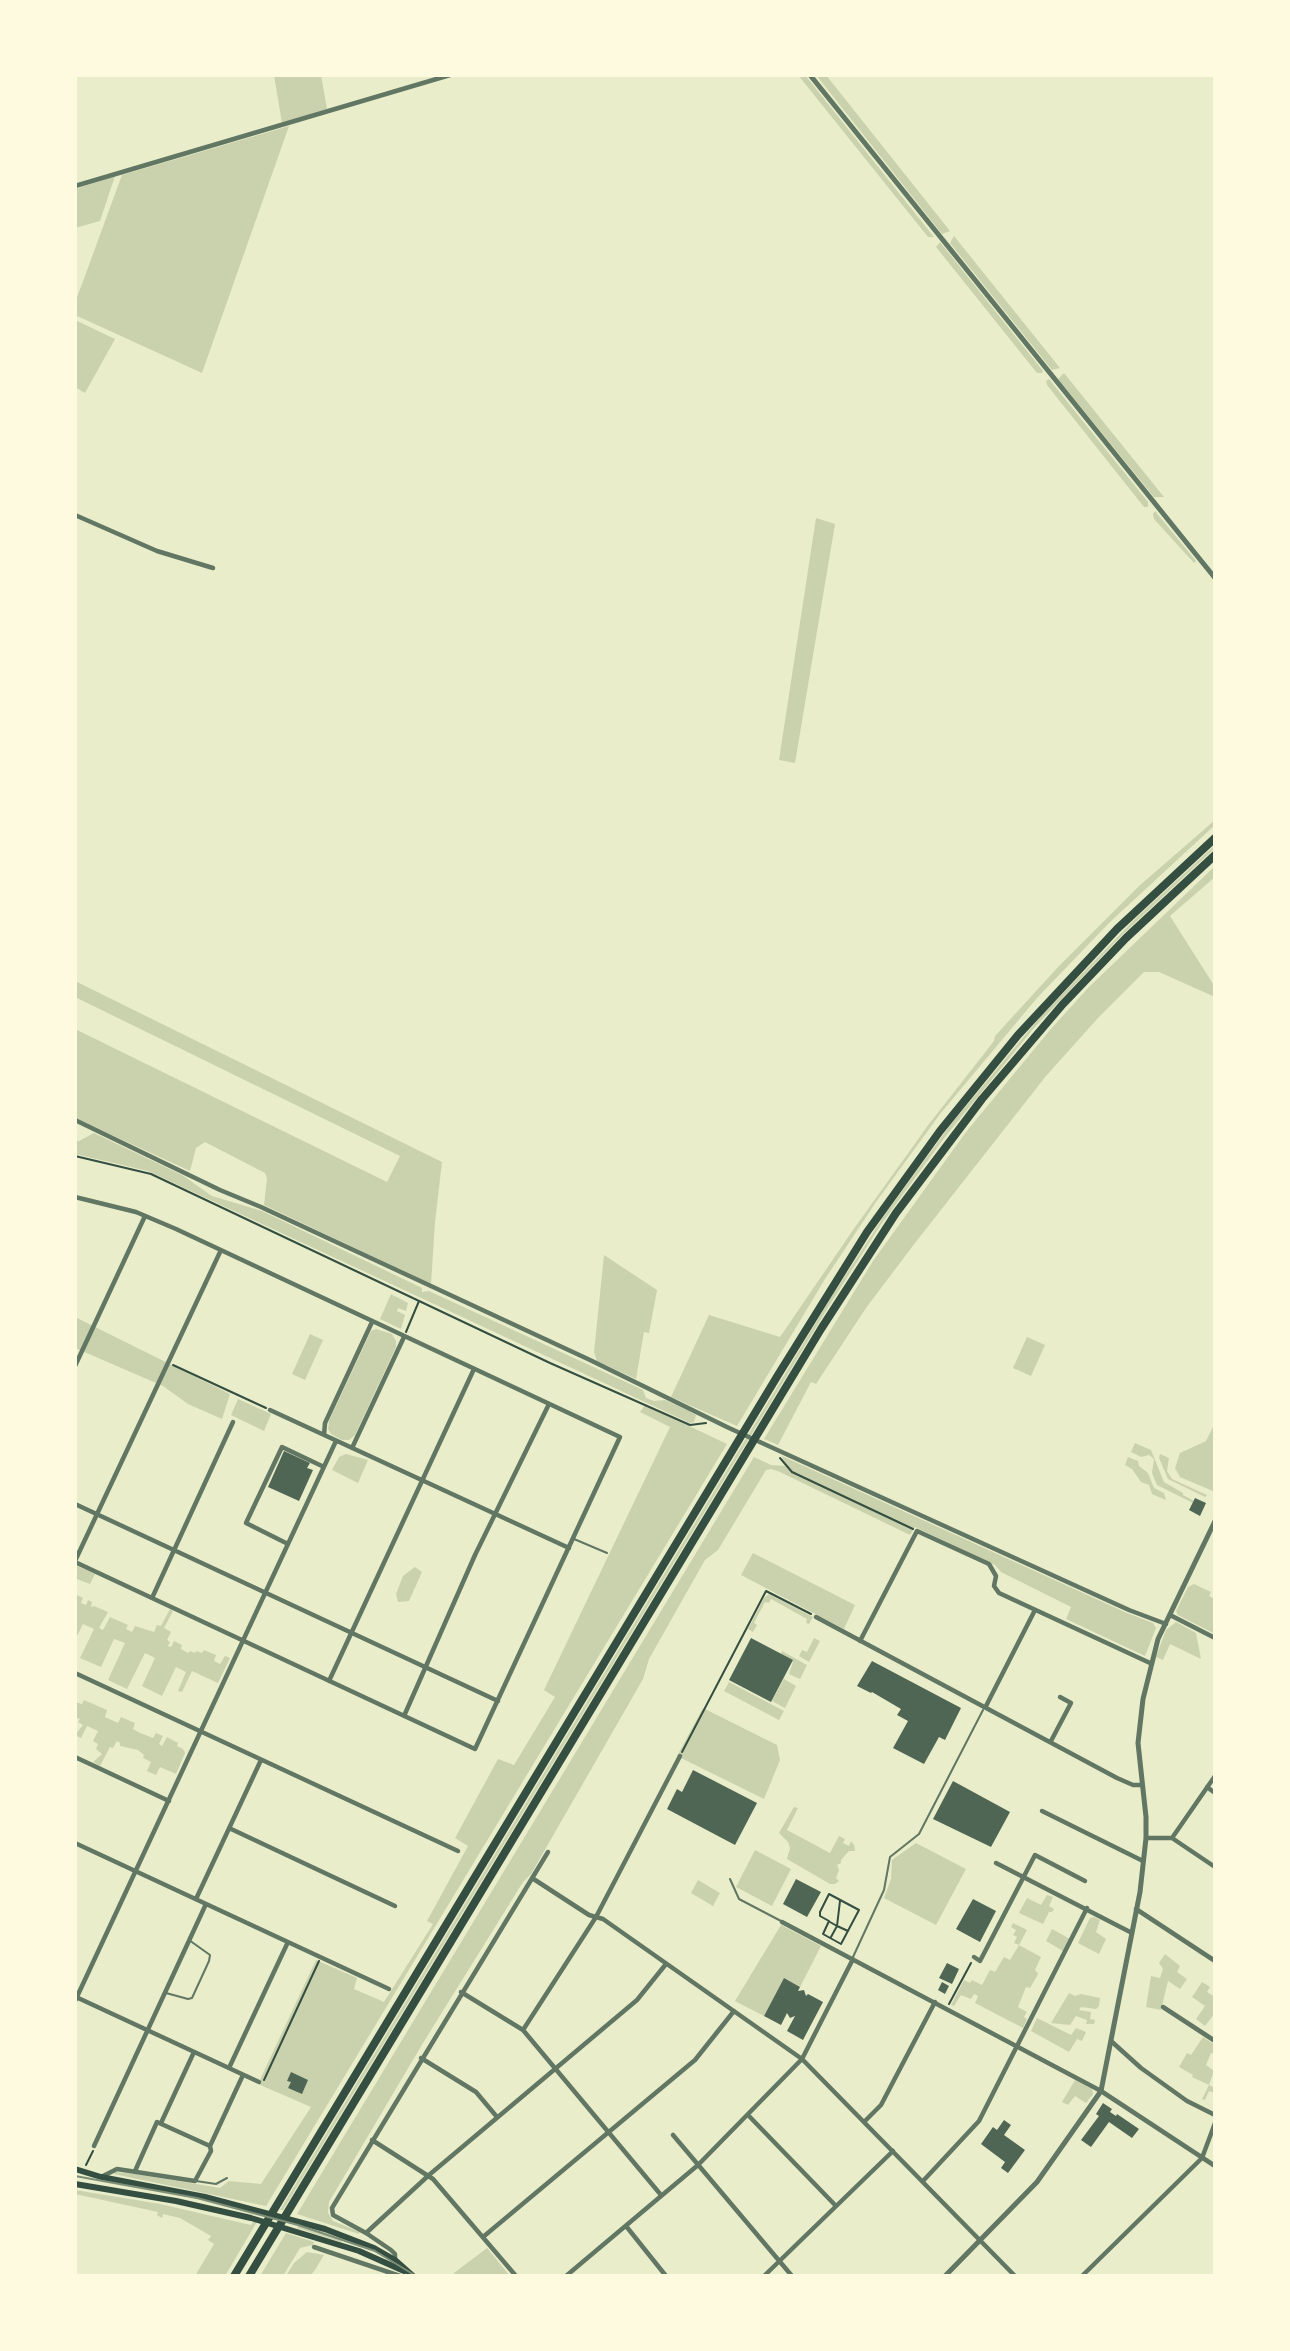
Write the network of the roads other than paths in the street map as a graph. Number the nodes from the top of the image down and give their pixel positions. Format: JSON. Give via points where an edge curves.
{"nodes":[{"id":1,"x":450,"y":75,"type":"edge"},
{"id":2,"x":810,"y":75,"type":"edge"},
{"id":3,"x":75,"y":186,"type":"edge"},
{"id":4,"x":75,"y":515,"type":"edge"},
{"id":5,"x":213,"y":568,"type":"dead end"},
{"id":6,"x":1215,"y":578,"type":"edge"},
{"id":7,"x":1215,"y":838,"type":"edge"},
{"id":8,"x":1215,"y":855,"type":"edge"},
{"id":9,"x":75,"y":1119,"type":"edge"},
{"id":10,"x":75,"y":1197,"type":"edge"},
{"id":11,"x":145,"y":1216,"type":"junction"},
{"id":12,"x":221,"y":1250,"type":"junction"},
{"id":13,"x":372,"y":1322,"type":"junction"},
{"id":14,"x":404,"y":1337,"type":"junction"},
{"id":15,"x":75,"y":1366,"type":"edge"},
{"id":16,"x":474,"y":1369,"type":"junction"},
{"id":17,"x":549,"y":1404,"type":"junction"},
{"id":18,"x":270,"y":1410,"type":"road end"},
{"id":19,"x":233,"y":1422,"type":"dead end"},
{"id":20,"x":324,"y":1435,"type":"junction"},
{"id":21,"x":336,"y":1441,"type":"junction"},
{"id":22,"x":352,"y":1448,"type":"junction"},
{"id":23,"x":324,"y":1467,"type":"junction"},
{"id":24,"x":422,"y":1481,"type":"junction"},
{"id":25,"x":75,"y":1504,"type":"edge"},
{"id":26,"x":97,"y":1514,"type":"junction"},
{"id":27,"x":495,"y":1514,"type":"junction"},
{"id":28,"x":1215,"y":1521,"type":"edge"},
{"id":29,"x":573,"y":1538,"type":"junction"},
{"id":30,"x":288,"y":1544,"type":"junction"},
{"id":31,"x":569,"y":1548,"type":"junction"},
{"id":32,"x":173,"y":1550,"type":"junction"},
{"id":33,"x":607,"y":1553,"type":"dead end"},
{"id":34,"x":75,"y":1562,"type":"edge"},
{"id":35,"x":266,"y":1592,"type":"junction"},
{"id":36,"x":152,"y":1598,"type":"junction"},
{"id":37,"x":1035,"y":1610,"type":"junction"},
{"id":38,"x":1170,"y":1615,"type":"junction"},
{"id":39,"x":816,"y":1617,"type":"road end"},
{"id":40,"x":1166,"y":1624,"type":"junction"},
{"id":41,"x":352,"y":1632,"type":"junction"},
{"id":42,"x":1215,"y":1638,"type":"edge"},
{"id":43,"x":243,"y":1640,"type":"junction"},
{"id":44,"x":860,"y":1641,"type":"junction"},
{"id":45,"x":1150,"y":1663,"type":"junction"},
{"id":46,"x":424,"y":1667,"type":"junction"},
{"id":47,"x":75,"y":1673,"type":"edge"},
{"id":48,"x":329,"y":1681,"type":"junction"},
{"id":49,"x":1060,"y":1697,"type":"dead end"},
{"id":50,"x":498,"y":1701,"type":"junction"},
{"id":51,"x":985,"y":1706,"type":"junction"},
{"id":52,"x":404,"y":1716,"type":"junction"},
{"id":53,"x":201,"y":1732,"type":"junction"},
{"id":54,"x":1051,"y":1741,"type":"junction"},
{"id":55,"x":680,"y":1756,"type":"road end"},
{"id":56,"x":75,"y":1757,"type":"edge"},
{"id":57,"x":261,"y":1760,"type":"junction"},
{"id":58,"x":1215,"y":1776,"type":"edge"},
{"id":59,"x":1142,"y":1785,"type":"junction"},
{"id":60,"x":1207,"y":1787,"type":"junction"},
{"id":61,"x":1215,"y":1793,"type":"edge"},
{"id":62,"x":169,"y":1801,"type":"junction"},
{"id":63,"x":1042,"y":1811,"type":"dead end"},
{"id":64,"x":229,"y":1828,"type":"junction"},
{"id":65,"x":1146,"y":1838,"type":"junction"},
{"id":66,"x":1172,"y":1838,"type":"junction"},
{"id":67,"x":75,"y":1843,"type":"edge"},
{"id":68,"x":458,"y":1851,"type":"dead end"},
{"id":69,"x":548,"y":1852,"type":"dead end"},
{"id":70,"x":1143,"y":1861,"type":"junction"},
{"id":71,"x":996,"y":1863,"type":"dead end"},
{"id":72,"x":1215,"y":1867,"type":"edge"},
{"id":73,"x":136,"y":1871,"type":"junction"},
{"id":74,"x":1023,"y":1877,"type":"junction"},
{"id":75,"x":532,"y":1878,"type":"junction"},
{"id":76,"x":730,"y":1879,"type":"dead end"},
{"id":77,"x":1086,"y":1881,"type":"dead end"},
{"id":78,"x":196,"y":1899,"type":"junction"},
{"id":79,"x":206,"y":1904,"type":"junction"},
{"id":80,"x":396,"y":1906,"type":"dead end"},
{"id":81,"x":1087,"y":1908,"type":"junction"},
{"id":82,"x":1136,"y":1909,"type":"junction"},
{"id":83,"x":596,"y":1917,"type":"junction"},
{"id":84,"x":782,"y":1922,"type":"joint"},
{"id":85,"x":1132,"y":1933,"type":"junction"},
{"id":86,"x":190,"y":1940,"type":"junction"},
{"id":87,"x":288,"y":1942,"type":"junction"},
{"id":88,"x":974,"y":1957,"type":"road end"},
{"id":89,"x":853,"y":1959,"type":"junction"},
{"id":90,"x":1215,"y":1961,"type":"edge"},
{"id":91,"x":666,"y":1964,"type":"junction"},
{"id":92,"x":389,"y":1989,"type":"dead end"},
{"id":93,"x":461,"y":1992,"type":"junction"},
{"id":94,"x":165,"y":1993,"type":"junction"},
{"id":95,"x":76,"y":1998,"type":"edge"},
{"id":96,"x":935,"y":2002,"type":"junction"},
{"id":97,"x":1163,"y":2007,"type":"dead end"},
{"id":98,"x":734,"y":2011,"type":"junction"},
{"id":99,"x":148,"y":2030,"type":"junction"},
{"id":100,"x":523,"y":2030,"type":"junction"},
{"id":101,"x":1111,"y":2041,"type":"junction"},
{"id":102,"x":1215,"y":2041,"type":"edge"},
{"id":103,"x":1019,"y":2046,"type":"junction"},
{"id":104,"x":194,"y":2052,"type":"junction"},
{"id":105,"x":421,"y":2058,"type":"junction"},
{"id":106,"x":802,"y":2059,"type":"junction"},
{"id":107,"x":229,"y":2068,"type":"junction"},
{"id":108,"x":554,"y":2068,"type":"junction"},
{"id":109,"x":243,"y":2075,"type":"junction"},
{"id":110,"x":261,"y":2083,"type":"road end"},
{"id":111,"x":1101,"y":2091,"type":"junction"},
{"id":112,"x":748,"y":2115,"type":"junction"},
{"id":113,"x":1215,"y":2115,"type":"edge"},
{"id":114,"x":497,"y":2117,"type":"junction"},
{"id":115,"x":864,"y":2122,"type":"junction"},
{"id":116,"x":1215,"y":2123,"type":"edge"},
{"id":117,"x":158,"y":2125,"type":"junction"},
{"id":118,"x":608,"y":2132,"type":"junction"},
{"id":119,"x":673,"y":2135,"type":"dead end"},
{"id":120,"x":372,"y":2140,"type":"junction"},
{"id":121,"x":94,"y":2146,"type":"road end"},
{"id":122,"x":210,"y":2146,"type":"junction"},
{"id":123,"x":893,"y":2151,"type":"junction"},
{"id":124,"x":1202,"y":2158,"type":"junction"},
{"id":125,"x":698,"y":2165,"type":"junction"},
{"id":126,"x":1215,"y":2166,"type":"edge"},
{"id":127,"x":75,"y":2169,"type":"edge"},
{"id":128,"x":135,"y":2171,"type":"junction"},
{"id":129,"x":429,"y":2175,"type":"junction"},
{"id":130,"x":101,"y":2177,"type":"junction"},
{"id":131,"x":227,"y":2178,"type":"dead end"},
{"id":132,"x":197,"y":2179,"type":"junction"},
{"id":133,"x":923,"y":2181,"type":"junction"},
{"id":134,"x":75,"y":2184,"type":"edge"},
{"id":135,"x":661,"y":2195,"type":"junction"},
{"id":136,"x":836,"y":2206,"type":"junction"},
{"id":137,"x":626,"y":2226,"type":"junction"},
{"id":138,"x":366,"y":2233,"type":"junction"},
{"id":139,"x":483,"y":2237,"type":"junction"},
{"id":140,"x":981,"y":2240,"type":"junction"},
{"id":141,"x":314,"y":2247,"type":"dead end"},
{"id":142,"x":395,"y":2260,"type":"junction"},
{"id":143,"x":780,"y":2262,"type":"junction"},
{"id":144,"x":412,"y":2275,"type":"edge"},
{"id":145,"x":234,"y":2276,"type":"edge"},
{"id":146,"x":249,"y":2276,"type":"edge"},
{"id":147,"x":400,"y":2276,"type":"edge"},
{"id":148,"x":516,"y":2276,"type":"edge"},
{"id":149,"x":566,"y":2276,"type":"edge"},
{"id":150,"x":666,"y":2276,"type":"edge"},
{"id":151,"x":764,"y":2276,"type":"edge"},
{"id":152,"x":792,"y":2276,"type":"edge"},
{"id":153,"x":945,"y":2276,"type":"edge"},
{"id":154,"x":1015,"y":2276,"type":"edge"},
{"id":155,"x":1082,"y":2276,"type":"edge"}],
"edges":[{"from":1,"to":3,"type":"street"},
{"from":2,"to":6,"type":"street"},
{"from":4,"to":5,"type":"street","via":[[157,551]]},
{"from":7,"to":145,"type":"highway","via":[[1117,929],[1018,1035],[940,1131],[867,1232]]},
{"from":8,"to":146,"type":"highway","via":[[1126,938],[1027,1044],[889,1223],[821,1328]]},
{"from":9,"to":40,"type":"street","via":[[767,1446]]},
{"from":10,"to":11,"type":"street"},
{"from":11,"to":12,"type":"street"},
{"from":11,"to":15,"type":"street"},
{"from":12,"to":13,"type":"street"},
{"from":12,"to":26,"type":"street"},
{"from":13,"to":14,"type":"street"},
{"from":13,"to":20,"type":"street","via":[[325,1423]]},
{"from":14,"to":16,"type":"street"},
{"from":14,"to":22,"type":"street"},
{"from":16,"to":17,"type":"street"},
{"from":16,"to":24,"type":"street"},
{"from":17,"to":27,"type":"street"},
{"from":17,"to":29,"type":"street","via":[[620,1437]]},
{"from":18,"to":20,"type":"street"},
{"from":19,"to":32,"type":"street"},
{"from":20,"to":21,"type":"street"},
{"from":21,"to":22,"type":"street"},
{"from":21,"to":23,"type":"street"},
{"from":22,"to":24,"type":"street"},
{"from":23,"to":30,"type":"street"},
{"from":23,"to":30,"type":"street","via":[[282,1447],[246,1523]]},
{"from":24,"to":27,"type":"street"},
{"from":24,"to":41,"type":"street"},
{"from":25,"to":26,"type":"street"},
{"from":26,"to":32,"type":"street"},
{"from":26,"to":34,"type":"street"},
{"from":27,"to":31,"type":"street"},
{"from":27,"to":46,"type":"street"},
{"from":28,"to":38,"type":"street"},
{"from":29,"to":31,"type":"street"},
{"from":29,"to":33,"type":"lane"},
{"from":30,"to":35,"type":"street"},
{"from":31,"to":50,"type":"street"},
{"from":32,"to":35,"type":"street"},
{"from":32,"to":36,"type":"street"},
{"from":34,"to":36,"type":"street"},
{"from":35,"to":41,"type":"street"},
{"from":35,"to":43,"type":"street"},
{"from":36,"to":43,"type":"street"},
{"from":37,"to":44,"type":"street","via":[[999,1593],[989,1564],[916,1531]]},
{"from":37,"to":45,"type":"street"},
{"from":37,"to":51,"type":"street"},
{"from":38,"to":40,"type":"street"},
{"from":38,"to":42,"type":"street"},
{"from":39,"to":44,"type":"street"},
{"from":40,"to":45,"type":"street"},
{"from":41,"to":46,"type":"street"},
{"from":41,"to":48,"type":"street"},
{"from":43,"to":48,"type":"street"},
{"from":43,"to":53,"type":"street"},
{"from":44,"to":51,"type":"street"},
{"from":45,"to":59,"type":"street","via":[[1138,1744]]},
{"from":46,"to":50,"type":"street"},
{"from":46,"to":52,"type":"street"},
{"from":47,"to":53,"type":"street"},
{"from":48,"to":52,"type":"street"},
{"from":49,"to":54,"type":"street","via":[[1071,1703]]},
{"from":50,"to":52,"type":"street","via":[[475,1749]]},
{"from":51,"to":54,"type":"street"},
{"from":51,"to":89,"type":"lane","via":[[920,1833],[890,1857],[884,1890]]},
{"from":53,"to":57,"type":"street"},
{"from":53,"to":62,"type":"street"},
{"from":54,"to":59,"type":"street","via":[[1125,1782]]},
{"from":55,"to":83,"type":"street"},
{"from":56,"to":62,"type":"street"},
{"from":57,"to":64,"type":"street"},
{"from":57,"to":68,"type":"street"},
{"from":58,"to":60,"type":"street"},
{"from":59,"to":65,"type":"street"},
{"from":60,"to":61,"type":"street"},
{"from":60,"to":66,"type":"street"},
{"from":62,"to":73,"type":"street"},
{"from":63,"to":70,"type":"street"},
{"from":64,"to":78,"type":"street"},
{"from":64,"to":80,"type":"street"},
{"from":65,"to":66,"type":"street"},
{"from":65,"to":70,"type":"street"},
{"from":66,"to":72,"type":"street"},
{"from":67,"to":73,"type":"street"},
{"from":69,"to":75,"type":"street"},
{"from":70,"to":82,"type":"street"},
{"from":71,"to":74,"type":"street"},
{"from":73,"to":78,"type":"street"},
{"from":73,"to":95,"type":"street"},
{"from":74,"to":77,"type":"street","via":[[1034,1855]]},
{"from":74,"to":81,"type":"street"},
{"from":74,"to":88,"type":"street","via":[[980,1961]]},
{"from":75,"to":83,"type":"street"},
{"from":75,"to":93,"type":"street"},
{"from":76,"to":84,"type":"lane","via":[[739,1899]]},
{"from":78,"to":79,"type":"street"},
{"from":79,"to":86,"type":"street"},
{"from":79,"to":87,"type":"street"},
{"from":81,"to":85,"type":"street"},
{"from":81,"to":103,"type":"street"},
{"from":82,"to":85,"type":"street"},
{"from":82,"to":90,"type":"street"},
{"from":83,"to":91,"type":"street"},
{"from":83,"to":100,"type":"street"},
{"from":84,"to":89,"type":"street"},
{"from":85,"to":101,"type":"street"},
{"from":86,"to":94,"type":"street"},
{"from":86,"to":94,"type":"lane","via":[[210,1955],[192,1998]]},
{"from":87,"to":92,"type":"street"},
{"from":87,"to":107,"type":"street"},
{"from":89,"to":96,"type":"street"},
{"from":89,"to":106,"type":"street"},
{"from":91,"to":98,"type":"street"},
{"from":91,"to":108,"type":"street","via":[[637,2000]]},
{"from":93,"to":100,"type":"street"},
{"from":93,"to":105,"type":"street"},
{"from":94,"to":99,"type":"street"},
{"from":95,"to":99,"type":"street"},
{"from":96,"to":103,"type":"street"},
{"from":96,"to":115,"type":"street","via":[[881,2105]]},
{"from":97,"to":102,"type":"street"},
{"from":98,"to":106,"type":"street"},
{"from":98,"to":118,"type":"street","via":[[695,2060]]},
{"from":99,"to":104,"type":"street"},
{"from":99,"to":121,"type":"street"},
{"from":100,"to":108,"type":"street"},
{"from":101,"to":111,"type":"street"},
{"from":101,"to":113,"type":"street","via":[[1187,2101]]},
{"from":103,"to":111,"type":"street"},
{"from":103,"to":133,"type":"street","via":[[976,2126]]},
{"from":104,"to":107,"type":"street"},
{"from":104,"to":117,"type":"street"},
{"from":105,"to":114,"type":"street","via":[[476,2092]]},
{"from":105,"to":120,"type":"street"},
{"from":106,"to":112,"type":"street"},
{"from":106,"to":115,"type":"street"},
{"from":107,"to":109,"type":"street"},
{"from":108,"to":114,"type":"street"},
{"from":108,"to":118,"type":"street"},
{"from":109,"to":110,"type":"street"},
{"from":109,"to":122,"type":"street"},
{"from":111,"to":124,"type":"street"},
{"from":111,"to":140,"type":"street","via":[[1037,2182]]},
{"from":112,"to":125,"type":"street"},
{"from":112,"to":136,"type":"street"},
{"from":114,"to":129,"type":"street"},
{"from":115,"to":123,"type":"street"},
{"from":116,"to":124,"type":"street"},
{"from":117,"to":122,"type":"street"},
{"from":117,"to":128,"type":"street"},
{"from":118,"to":135,"type":"street"},
{"from":118,"to":139,"type":"street"},
{"from":119,"to":125,"type":"street"},
{"from":120,"to":129,"type":"street"},
{"from":120,"to":138,"type":"street","via":[[331,2208],[333,2215]]},
{"from":122,"to":132,"type":"street"},
{"from":123,"to":133,"type":"street"},
{"from":123,"to":136,"type":"street"},
{"from":124,"to":126,"type":"street"},
{"from":124,"to":155,"type":"street"},
{"from":125,"to":135,"type":"street"},
{"from":125,"to":143,"type":"street"},
{"from":127,"to":130,"type":"main road"},
{"from":128,"to":130,"type":"street","via":[[117,2169]]},
{"from":128,"to":132,"type":"street"},
{"from":129,"to":138,"type":"street"},
{"from":129,"to":139,"type":"street"},
{"from":130,"to":142,"type":"main road","via":[[256,2209],[352,2238]]},
{"from":131,"to":132,"type":"lane","via":[[216,2184]]},
{"from":133,"to":140,"type":"street"},
{"from":134,"to":144,"type":"main road","via":[[251,2218],[359,2251]]},
{"from":135,"to":137,"type":"street"},
{"from":136,"to":143,"type":"street"},
{"from":137,"to":149,"type":"street"},
{"from":137,"to":150,"type":"street"},
{"from":138,"to":142,"type":"street","via":[[391,2250]]},
{"from":139,"to":148,"type":"street"},
{"from":140,"to":153,"type":"street"},
{"from":140,"to":154,"type":"street"},
{"from":141,"to":147,"type":"street"},
{"from":142,"to":144,"type":"main road"},
{"from":143,"to":151,"type":"street"},
{"from":143,"to":152,"type":"street"}]}
